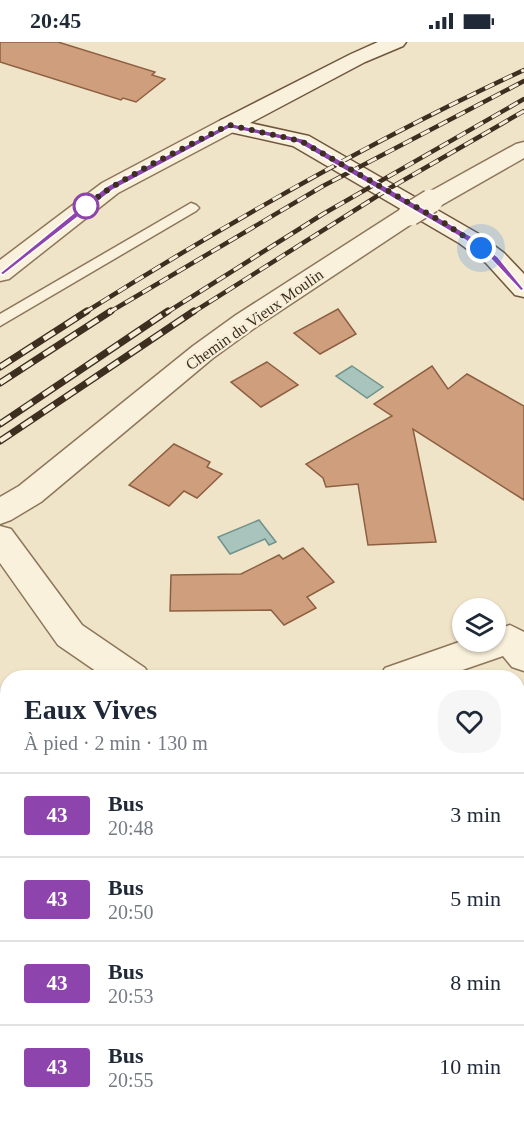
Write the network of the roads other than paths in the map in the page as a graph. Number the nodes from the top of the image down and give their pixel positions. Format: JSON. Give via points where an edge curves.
{"nodes":[{"id":1,"x":396,"y":42,"type":"edge"},
{"id":2,"x":278,"y":100,"type":"junction"},
{"id":3,"x":229,"y":125,"type":"junction"},
{"id":4,"x":301,"y":141,"type":"junction"},
{"id":5,"x":524,"y":149,"type":"edge"},
{"id":6,"x":191,"y":208,"type":"dead end"},
{"id":7,"x":0,"y":273,"type":"edge"},
{"id":8,"x":524,"y":289,"type":"edge"},
{"id":9,"x":0,"y":321,"type":"edge"},
{"id":10,"x":0,"y":512,"type":"edge"},
{"id":11,"x":0,"y":538,"type":"edge"},
{"id":12,"x":524,"y":657,"type":"edge"},
{"id":13,"x":121,"y":670,"type":"edge"},
{"id":14,"x":420,"y":670,"type":"edge"}],
"edges":[{"from":1,"to":2,"type":"street"},
{"from":2,"to":3,"type":"street"},
{"from":2,"to":4,"type":"street"},
{"from":3,"to":4,"type":"street"},
{"from":3,"to":7,"type":"street","via":[[110,188]]},
{"from":4,"to":8,"type":"street","via":[[468,238],[495,258]]},
{"from":5,"to":10,"type":"street","name":"Chemin du Vieux Moulin","via":[[421,207],[212,346],[30,494]]},
{"from":6,"to":9,"type":"lane"},
{"from":11,"to":13,"type":"street","via":[[70,635]]},
{"from":12,"to":14,"type":"street","via":[[510,639]]}]}
